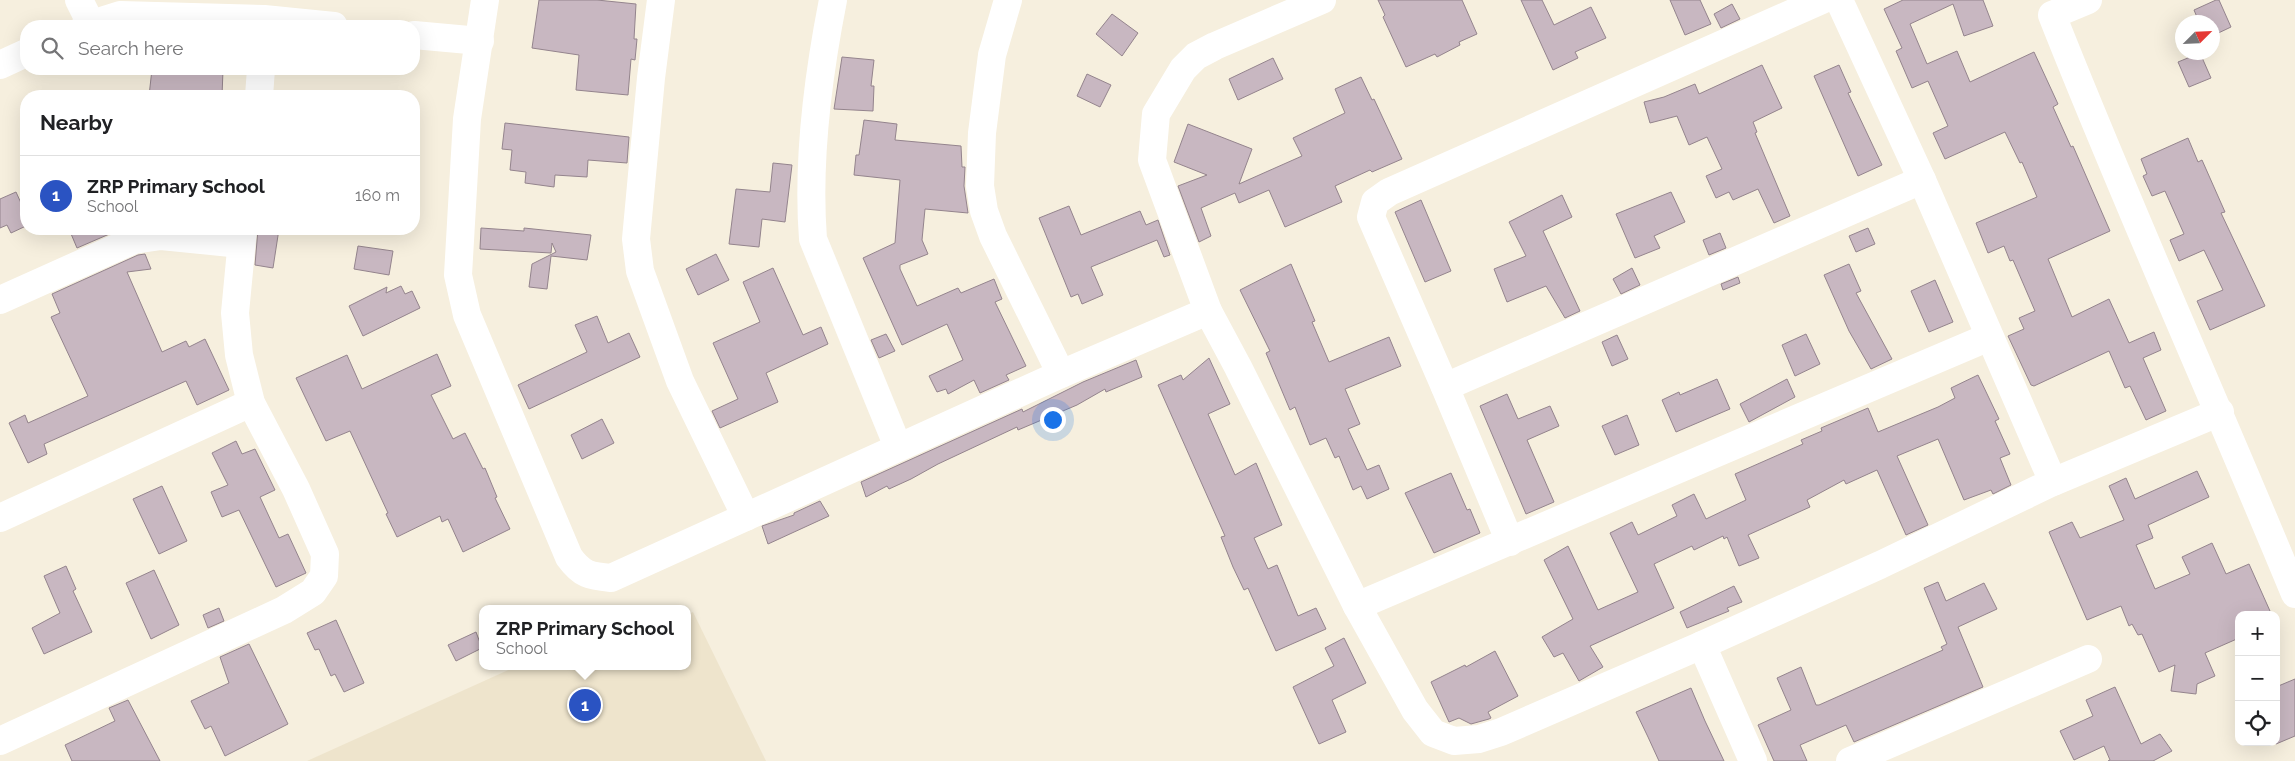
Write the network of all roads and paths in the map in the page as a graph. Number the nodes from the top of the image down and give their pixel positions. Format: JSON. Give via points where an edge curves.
{"nodes":[{"id":1,"x":78,"y":0,"type":"edge"},
{"id":2,"x":485,"y":0,"type":"edge"},
{"id":3,"x":661,"y":0,"type":"edge"},
{"id":4,"x":834,"y":0,"type":"edge"},
{"id":5,"x":1008,"y":0,"type":"edge"},
{"id":6,"x":1322,"y":0,"type":"edge"},
{"id":7,"x":1822,"y":0,"type":"edge"},
{"id":8,"x":1839,"y":0,"type":"edge"},
{"id":9,"x":2088,"y":0,"type":"edge"},
{"id":10,"x":2048,"y":8,"type":"edge"},
{"id":11,"x":86,"y":20,"type":"edge"},
{"id":12,"x":104,"y":20,"type":"edge"},
{"id":13,"x":210,"y":20,"type":"edge"},
{"id":14,"x":420,"y":35,"type":"edge"},
{"id":15,"x":480,"y":41,"type":"junction"},
{"id":16,"x":20,"y":56,"type":"edge"},
{"id":17,"x":0,"y":65,"type":"edge"},
{"id":18,"x":261,"y":75,"type":"edge"},
{"id":19,"x":259,"y":90,"type":"edge"},
{"id":20,"x":1922,"y":180,"type":"junction"},
{"id":21,"x":242,"y":236,"type":"edge"},
{"id":22,"x":0,"y":300,"type":"edge"},
{"id":23,"x":1208,"y":311,"type":"junction"},
{"id":24,"x":1989,"y":337,"type":"junction"},
{"id":25,"x":1061,"y":374,"type":"junction"},
{"id":26,"x":1446,"y":387,"type":"junction"},
{"id":27,"x":251,"y":403,"type":"junction"},
{"id":28,"x":2220,"y":412,"type":"junction"},
{"id":29,"x":898,"y":447,"type":"junction"},
{"id":30,"x":2053,"y":482,"type":"junction"},
{"id":31,"x":746,"y":517,"type":"junction"},
{"id":32,"x":0,"y":518,"type":"edge"},
{"id":33,"x":1510,"y":542,"type":"junction"},
{"id":34,"x":2295,"y":594,"type":"edge"},
{"id":35,"x":1357,"y":606,"type":"junction"},
{"id":36,"x":1702,"y":645,"type":"junction"},
{"id":37,"x":2088,"y":659,"type":"dead end"},
{"id":38,"x":0,"y":741,"type":"edge"},
{"id":39,"x":1753,"y":761,"type":"edge"},
{"id":40,"x":1850,"y":761,"type":"edge"}],
"edges":[{"from":1,"to":11,"type":"street"},
{"from":2,"to":15,"type":"street"},
{"from":3,"to":31,"type":"street","via":[[636,238],[640,271],[680,381]]},
{"from":4,"to":29,"type":"street","via":[[817,117],[811,204],[813,238]]},
{"from":5,"to":25,"type":"street","via":[[992,55],[982,133],[980,186],[984,212],[993,236]]},
{"from":6,"to":23,"type":"street","via":[[1196,56],[1183,69],[1156,114],[1152,160]]},
{"from":7,"to":26,"type":"street","via":[[1389,192],[1375,202],[1371,217]]},
{"from":8,"to":20,"type":"street"},
{"from":9,"to":10,"type":"street"},
{"from":10,"to":28,"type":"street"},
{"from":12,"to":13,"type":"street","via":[[120,15]]},
{"from":14,"to":15,"type":"street"},
{"from":15,"to":31,"type":"street","via":[[467,120],[458,275],[467,315],[570,557],[578,569],[593,576],[611,578]]},
{"from":16,"to":17,"type":"street"},
{"from":18,"to":19,"type":"street"},
{"from":20,"to":24,"type":"street"},
{"from":20,"to":26,"type":"street"},
{"from":21,"to":22,"type":"street","via":[[161,236],[134,240]]},
{"from":21,"to":27,"type":"street","via":[[235,313],[239,355]]},
{"from":23,"to":25,"type":"street"},
{"from":23,"to":35,"type":"street"},
{"from":24,"to":30,"type":"street"},
{"from":24,"to":33,"type":"street"},
{"from":25,"to":29,"type":"street"},
{"from":26,"to":33,"type":"street"},
{"from":27,"to":32,"type":"street"},
{"from":27,"to":38,"type":"street","via":[[296,489],[325,554],[324,576],[313,592],[284,610]]},
{"from":28,"to":30,"type":"street"},
{"from":28,"to":34,"type":"street"},
{"from":29,"to":31,"type":"street"},
{"from":30,"to":36,"type":"street"},
{"from":33,"to":35,"type":"street"},
{"from":35,"to":36,"type":"street","via":[[1415,710],[1433,733],[1454,741],[1479,740],[1501,732]]},
{"from":36,"to":39,"type":"street"},
{"from":37,"to":40,"type":"street"}]}
